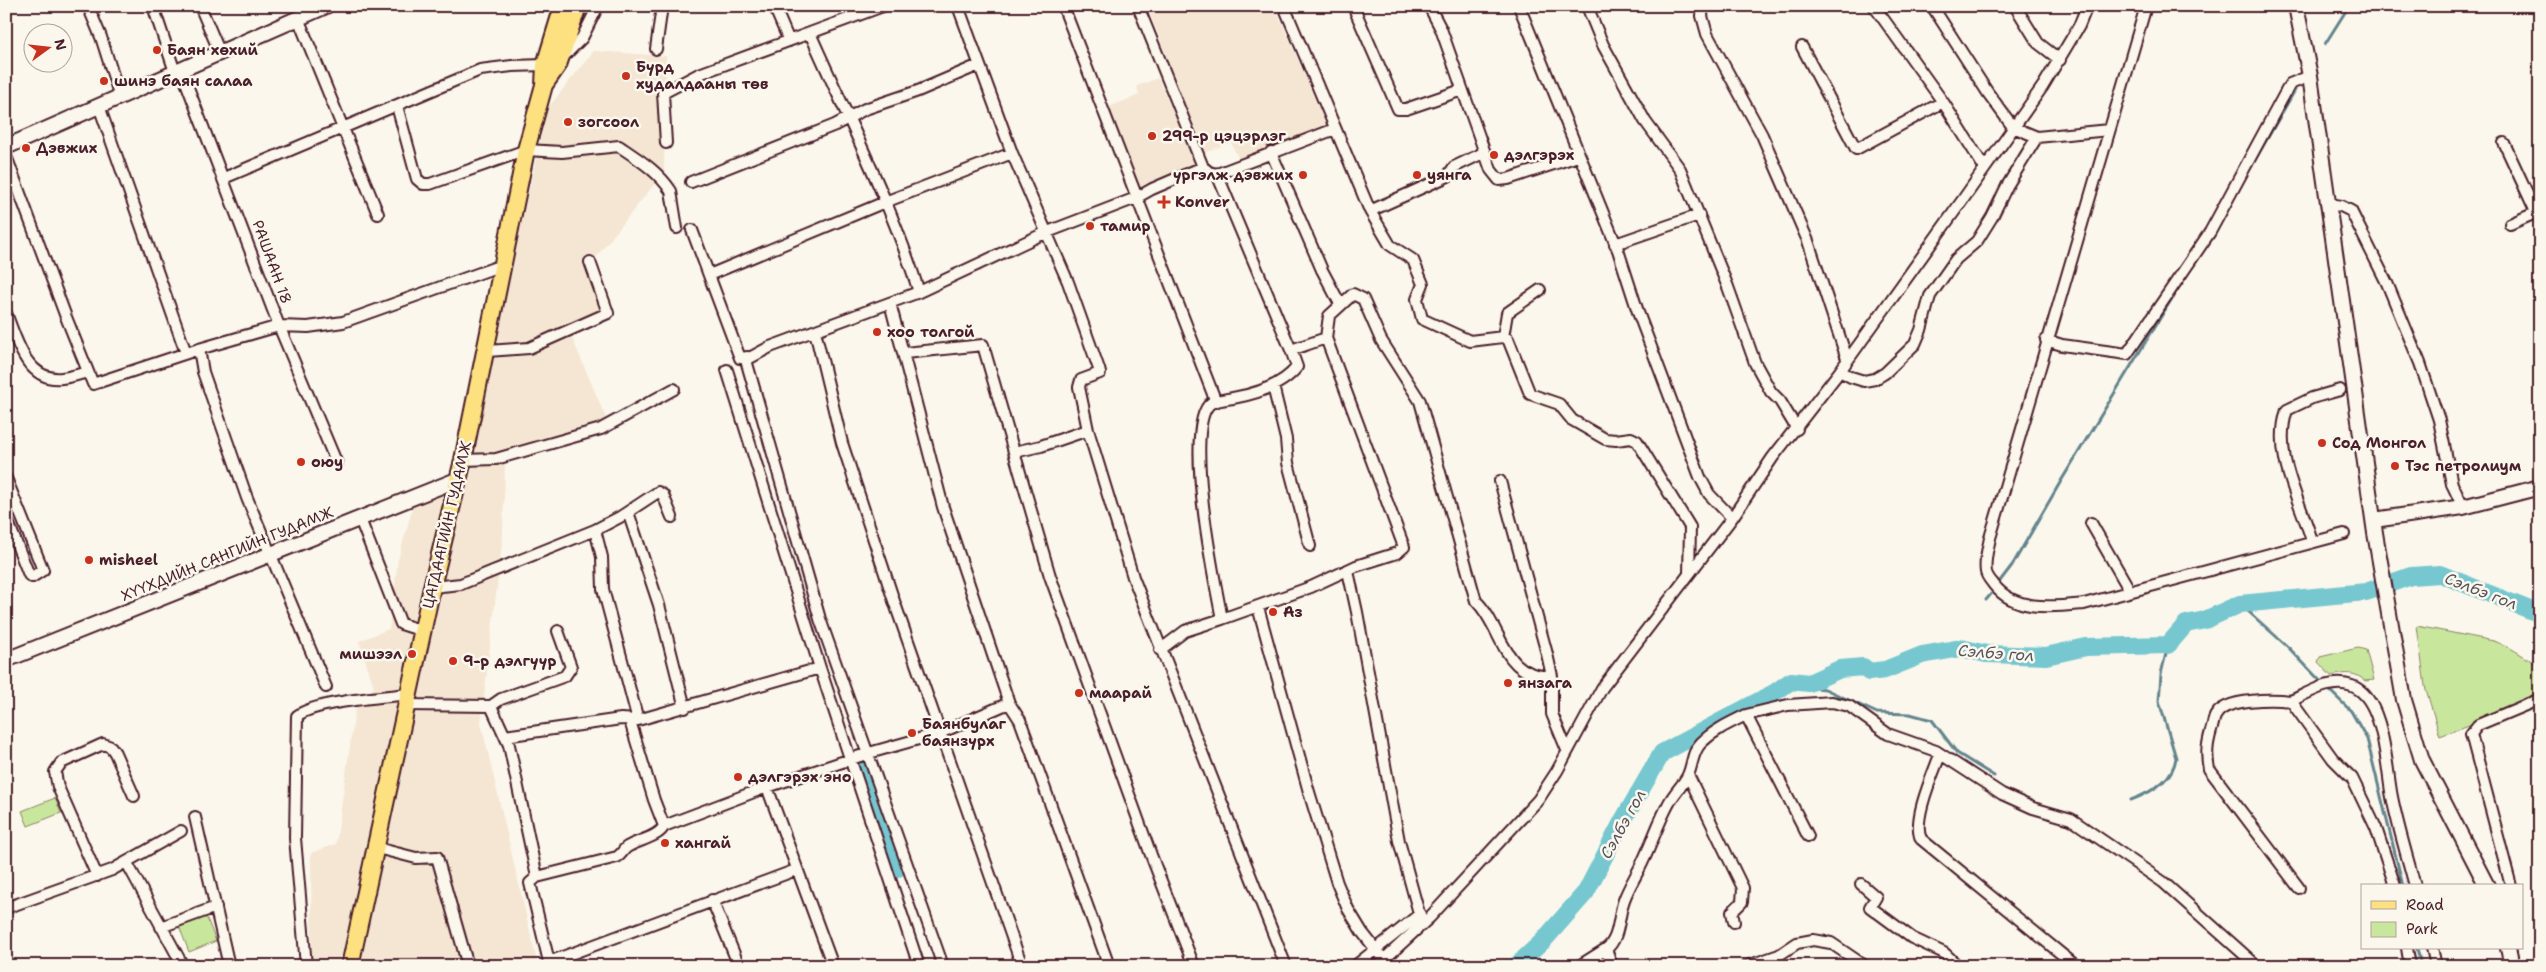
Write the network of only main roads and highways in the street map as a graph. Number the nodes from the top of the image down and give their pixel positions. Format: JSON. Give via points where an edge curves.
{"nodes":[{"id":1,"x":326,"y":6,"type":"edge"},
{"id":2,"x":563,"y":6,"type":"edge"},
{"id":3,"x":578,"y":6,"type":"edge"},
{"id":4,"x":2296,"y":6,"type":"edge"},
{"id":5,"x":552,"y":64,"type":"junction"},
{"id":6,"x":6,"y":147,"type":"edge"},
{"id":7,"x":459,"y":479,"type":"junction"},
{"id":8,"x":2540,"y":487,"type":"edge"},
{"id":9,"x":2374,"y":527,"type":"junction"},
{"id":10,"x":7,"y":656,"type":"edge"},
{"id":11,"x":2486,"y":884,"type":"edge"},
{"id":12,"x":2508,"y":950,"type":"edge"},
{"id":13,"x":350,"y":966,"type":"edge"},
{"id":14,"x":2512,"y":966,"type":"edge"}],
"edges":[{"from":1,"to":6,"type":"main road"},
{"from":2,"to":5,"type":"main road","name":"ЦАГДААГИЙН ГУДАМЖ"},
{"from":3,"to":5,"type":"main road","name":"ЦАГДААГИЙН ГУДАМЖ"},
{"from":4,"to":9,"type":"main road","via":[[2310,76]]},
{"from":5,"to":7,"type":"main road","name":"ЦАГДААГИЙН ГУДАМЖ","via":[[526,150]]},
{"from":7,"to":10,"type":"main road","name":"ХҮҮХДИЙН САНГИЙН ГУДАМЖ"},
{"from":7,"to":13,"type":"main road","name":"ЦАГДААГИЙН ГУДАМЖ","via":[[422,631]]},
{"from":8,"to":9,"type":"main road"},
{"from":9,"to":11,"type":"main road","via":[[2404,700],[2422,760]]},
{"from":12,"to":14,"type":"main road"}]}
